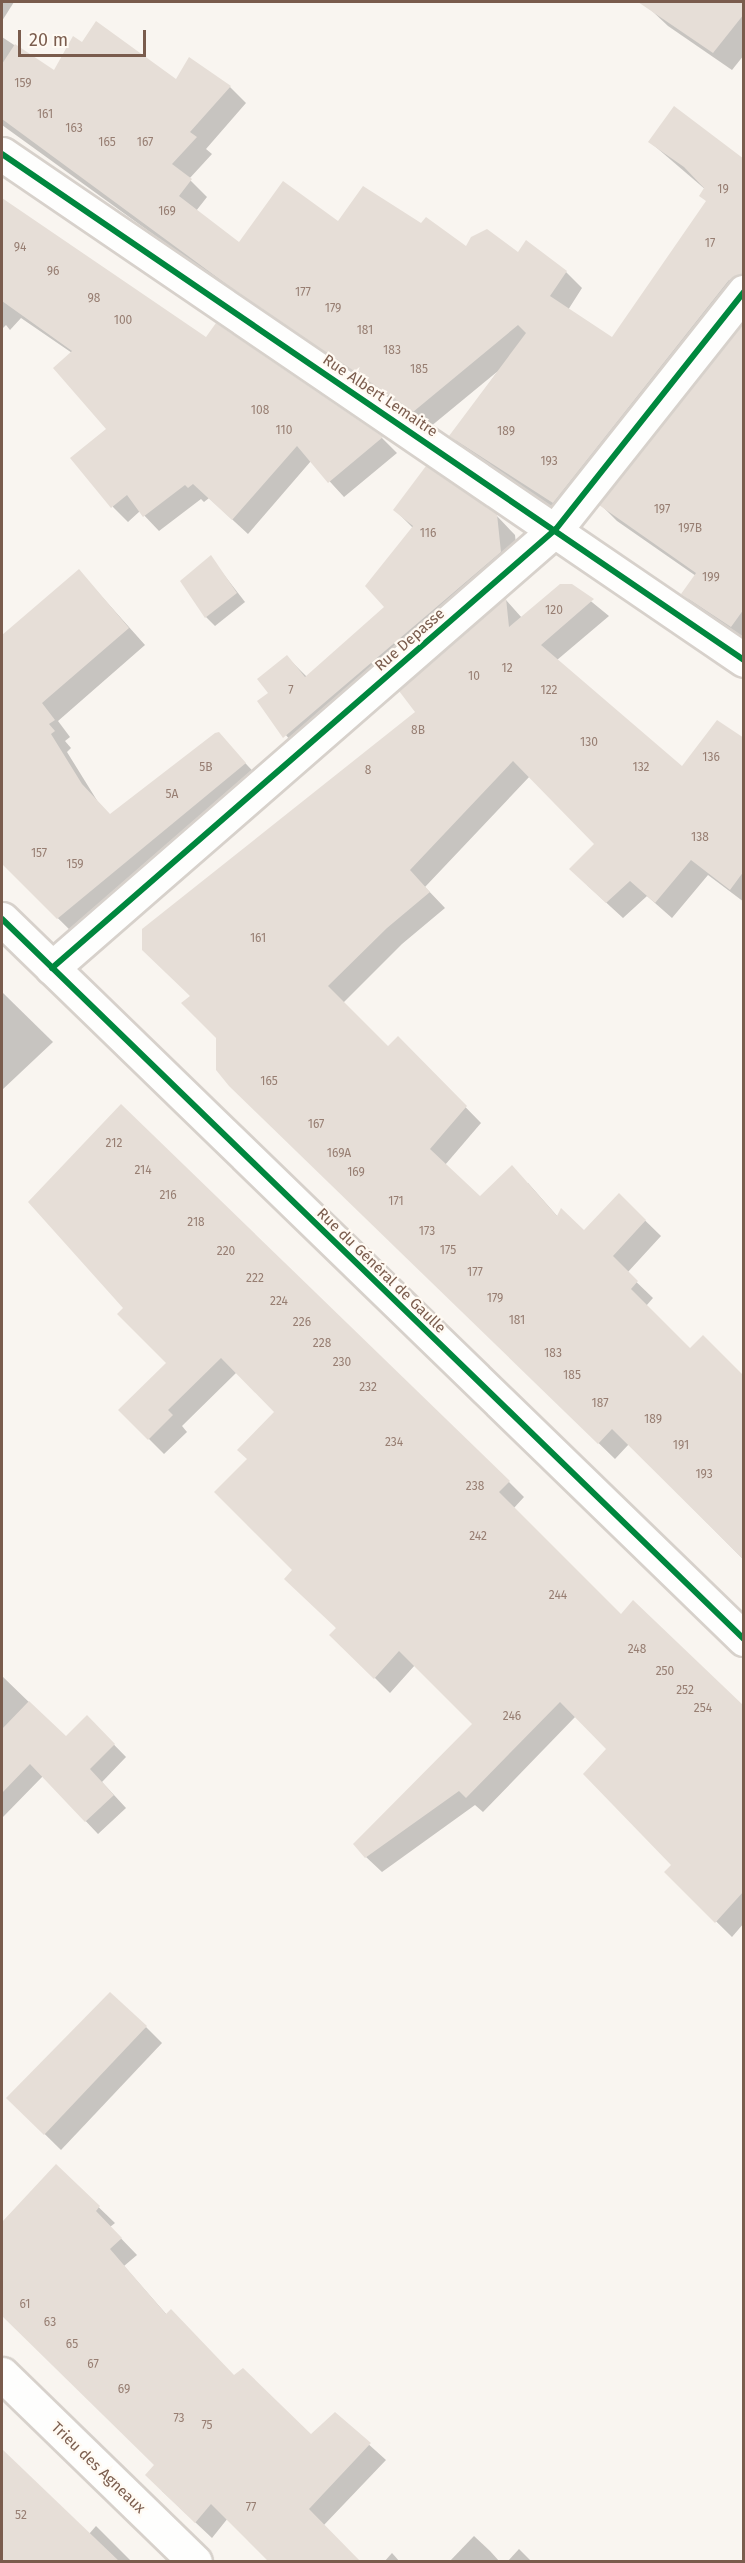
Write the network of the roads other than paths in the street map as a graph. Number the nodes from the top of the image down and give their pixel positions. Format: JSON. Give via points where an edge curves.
{"nodes":[{"id":1,"x":2,"y":154,"type":"edge"},
{"id":2,"x":744,"y":292,"type":"edge"},
{"id":3,"x":556,"y":530,"type":"junction"},
{"id":4,"x":744,"y":660,"type":"edge"},
{"id":5,"x":2,"y":919,"type":"edge"},
{"id":6,"x":52,"y":968,"type":"junction"},
{"id":7,"x":744,"y":1640,"type":"edge"},
{"id":8,"x":2,"y":2374,"type":"edge"},
{"id":9,"x":195,"y":2562,"type":"edge"}],
"edges":[{"from":1,"to":3,"type":"street","name":"Rue Albert Lemaitre"},
{"from":2,"to":3,"type":"street","name":"Rue Depasse"},
{"from":3,"to":4,"type":"street","name":"Rue Albert Lemaitre"},
{"from":3,"to":6,"type":"street","name":"Rue Depasse"},
{"from":5,"to":6,"type":"street","name":"Rue du Général de Gaulle"},
{"from":6,"to":7,"type":"street","name":"Rue du Général de Gaulle"},
{"from":8,"to":9,"type":"street","name":"Trieu des Agneaux"}]}
